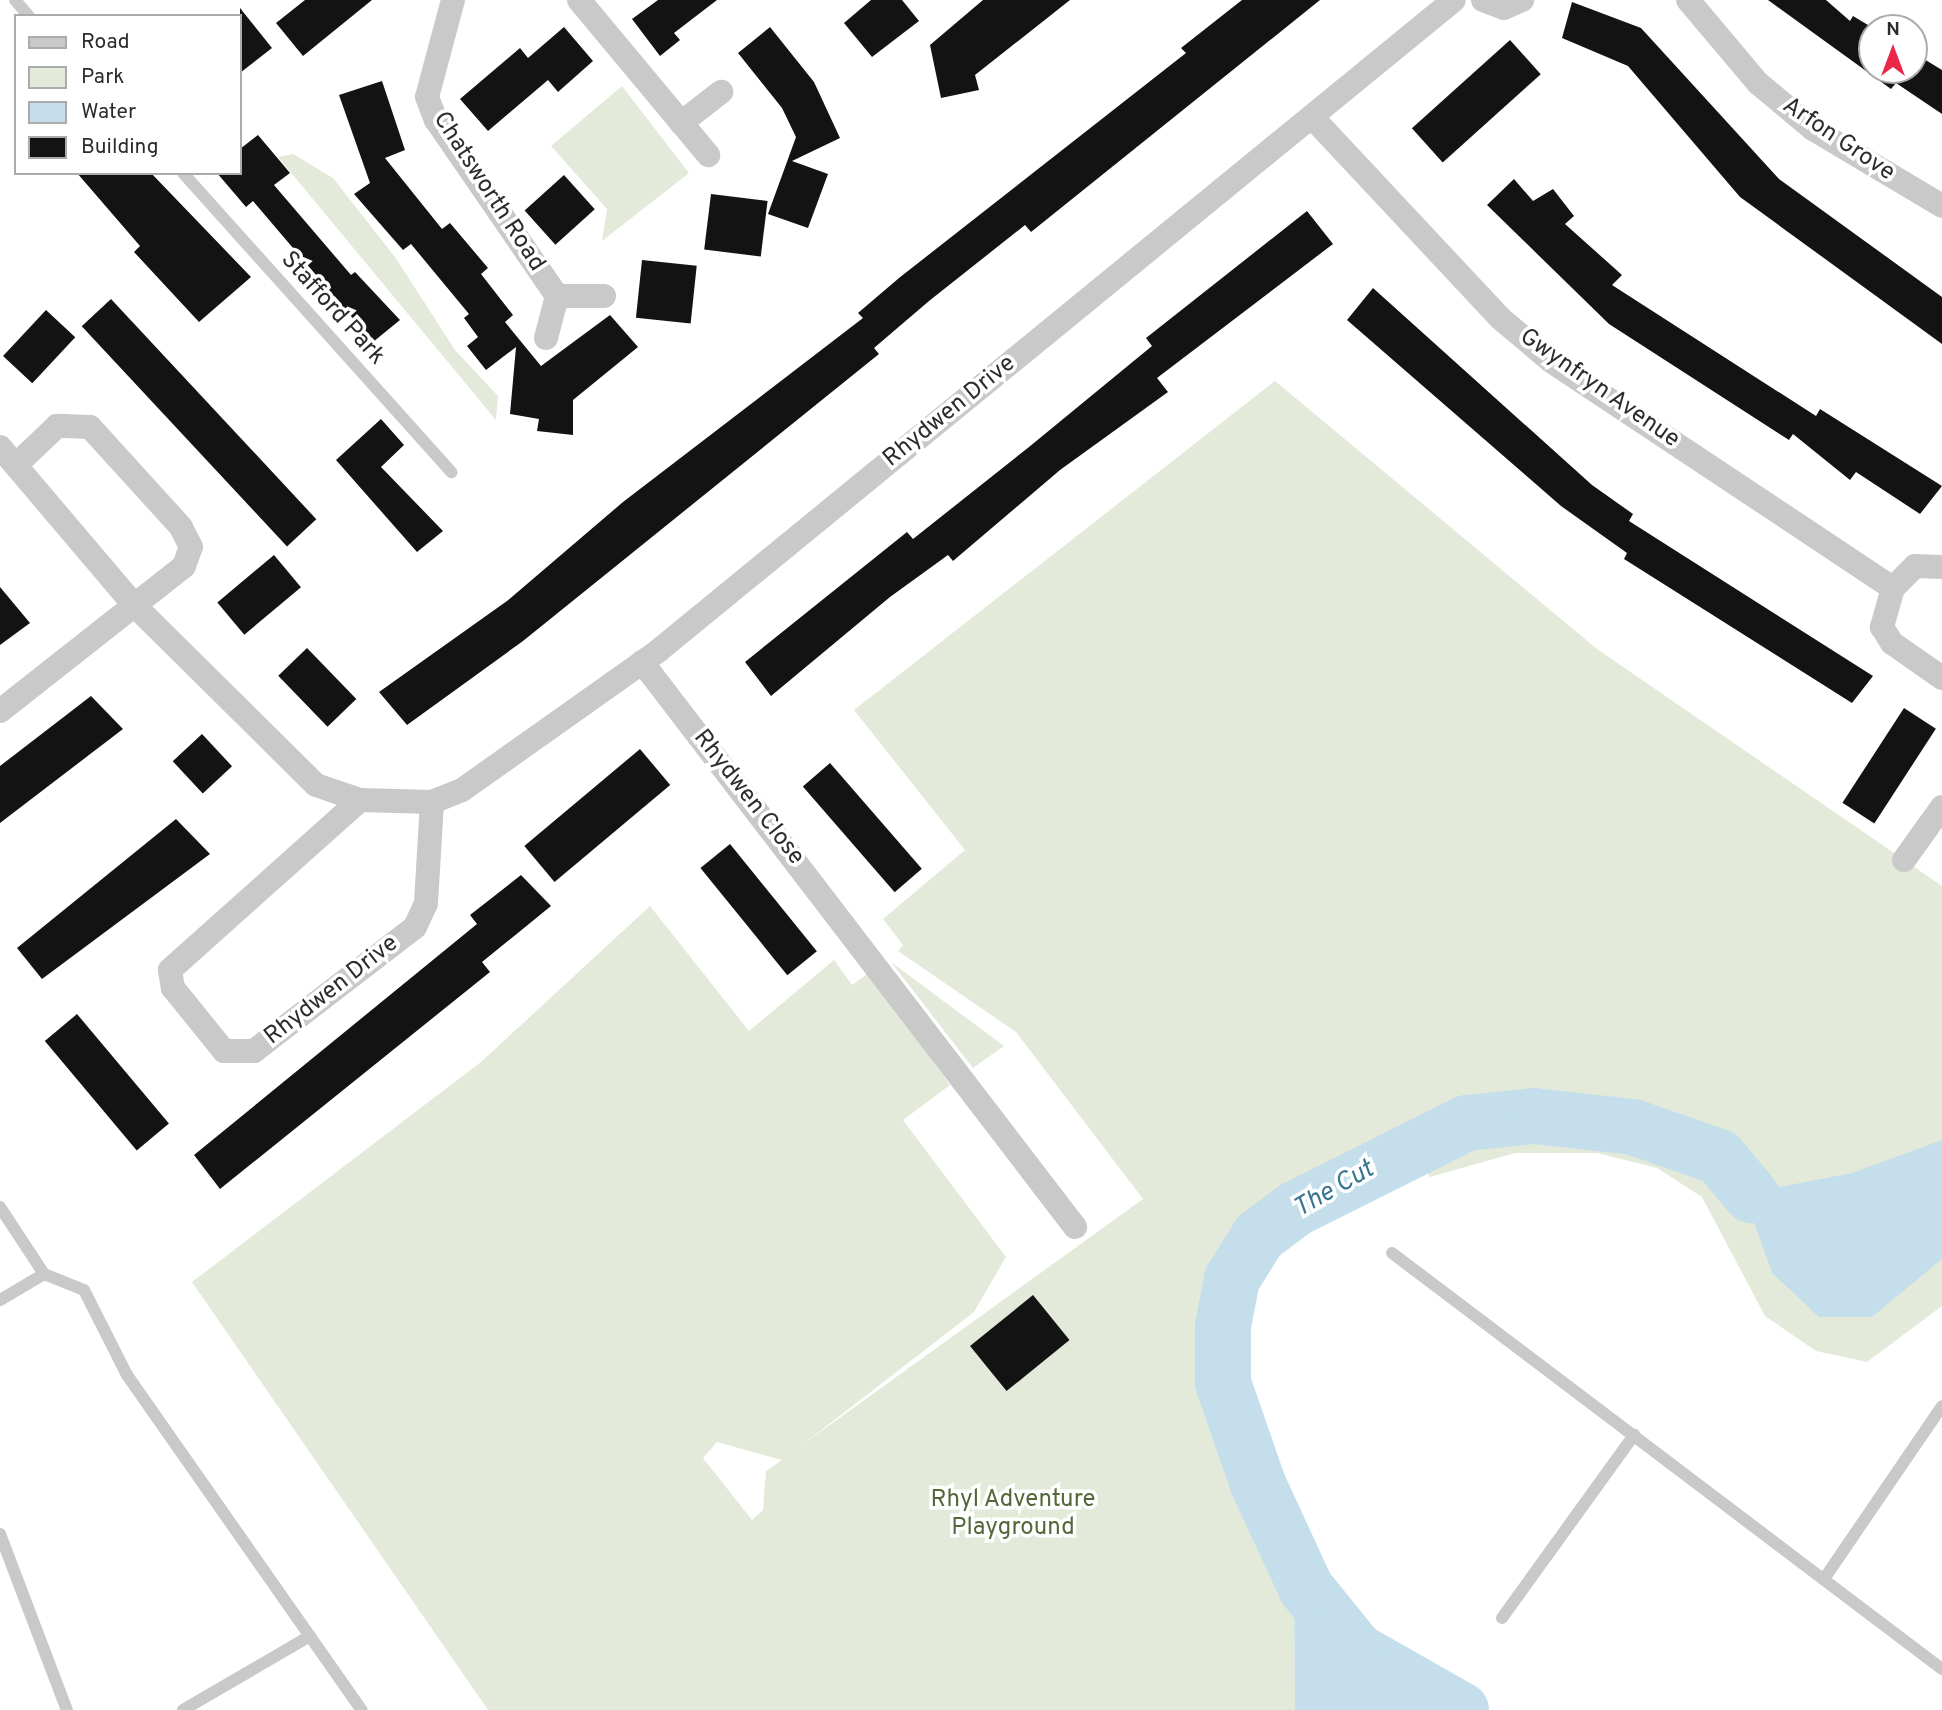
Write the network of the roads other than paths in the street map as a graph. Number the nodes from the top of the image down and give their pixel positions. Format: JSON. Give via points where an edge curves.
{"nodes":[{"id":1,"x":15,"y":0,"type":"edge"},
{"id":2,"x":453,"y":0,"type":"edge"},
{"id":3,"x":579,"y":0,"type":"edge"},
{"id":4,"x":1454,"y":0,"type":"edge"},
{"id":5,"x":1483,"y":0,"type":"edge"},
{"id":6,"x":1522,"y":0,"type":"edge"},
{"id":7,"x":1688,"y":0,"type":"edge"},
{"id":8,"x":27,"y":14,"type":"edge"},
{"id":9,"x":720,"y":92,"type":"dead end"},
{"id":10,"x":1312,"y":117,"type":"junction"},
{"id":11,"x":681,"y":123,"type":"junction"},
{"id":12,"x":708,"y":155,"type":"dead end"},
{"id":13,"x":185,"y":175,"type":"edge"},
{"id":14,"x":1942,"y":206,"type":"edge"},
{"id":15,"x":557,"y":296,"type":"junction"},
{"id":16,"x":604,"y":296,"type":"dead end"},
{"id":17,"x":547,"y":338,"type":"dead end"},
{"id":18,"x":8,"y":456,"type":"edge"},
{"id":19,"x":451,"y":472,"type":"dead end"},
{"id":20,"x":1942,"y":567,"type":"edge"},
{"id":21,"x":1893,"y":588,"type":"junction"},
{"id":22,"x":133,"y":604,"type":"junction"},
{"id":23,"x":642,"y":662,"type":"junction"},
{"id":24,"x":1942,"y":678,"type":"edge"},
{"id":25,"x":0,"y":711,"type":"edge"},
{"id":26,"x":360,"y":800,"type":"junction"},
{"id":27,"x":432,"y":803,"type":"junction"},
{"id":28,"x":1942,"y":807,"type":"edge"},
{"id":29,"x":1904,"y":860,"type":"dead end"},
{"id":30,"x":0,"y":1207,"type":"edge"},
{"id":31,"x":1075,"y":1227,"type":"dead end"},
{"id":32,"x":1392,"y":1253,"type":"dead end"},
{"id":33,"x":44,"y":1274,"type":"junction"},
{"id":34,"x":0,"y":1300,"type":"edge"},
{"id":35,"x":1942,"y":1406,"type":"edge"},
{"id":36,"x":1634,"y":1435,"type":"junction"},
{"id":37,"x":0,"y":1534,"type":"edge"},
{"id":38,"x":1824,"y":1579,"type":"junction"},
{"id":39,"x":1502,"y":1618,"type":"dead end"},
{"id":40,"x":310,"y":1636,"type":"junction"},
{"id":41,"x":1942,"y":1669,"type":"edge"},
{"id":42,"x":67,"y":1710,"type":"edge"},
{"id":43,"x":183,"y":1710,"type":"edge"},
{"id":44,"x":362,"y":1710,"type":"edge"}],
"edges":[{"from":1,"to":8,"type":"lane"},
{"from":2,"to":15,"type":"street","name":"Chatsworth Road","via":[[428,97],[448,138]]},
{"from":3,"to":11,"type":"street"},
{"from":4,"to":10,"type":"street","name":"Rhydwen Drive"},
{"from":5,"to":6,"type":"street","via":[[1504,8]]},
{"from":7,"to":14,"type":"street","name":"Arfon Grove","via":[[1758,83],[1813,129]]},
{"from":9,"to":11,"type":"street"},
{"from":10,"to":21,"type":"street","name":"Gwynfryn Avenue","via":[[1491,308],[1551,361]]},
{"from":10,"to":23,"type":"street","name":"Rhydwen Drive"},
{"from":11,"to":12,"type":"street"},
{"from":13,"to":19,"type":"lane","name":"Stafford Park"},
{"from":15,"to":16,"type":"street","name":"Chatsworth Road"},
{"from":15,"to":17,"type":"street"},
{"from":18,"to":22,"type":"street","name":"Rhydwen Drive"},
{"from":18,"to":22,"type":"street","name":"Rhydwen Drive","via":[[57,426],[90,427],[181,527],[191,547],[184,566]]},
{"from":20,"to":21,"type":"street","via":[[1915,566]]},
{"from":21,"to":24,"type":"street","via":[[1882,627],[1892,643]]},
{"from":22,"to":25,"type":"street"},
{"from":22,"to":26,"type":"street","name":"Rhydwen Drive","via":[[284,758],[316,785]]},
{"from":23,"to":27,"type":"street","name":"Rhydwen Drive","via":[[462,790]]},
{"from":23,"to":31,"type":"street","name":"Rhydwen Close"},
{"from":26,"to":27,"type":"street","name":"Rhydwen Drive"},
{"from":26,"to":27,"type":"street","name":"Rhydwen Drive","via":[[170,970],[173,988],[224,1051],[254,1051],[415,927],[426,903]]},
{"from":28,"to":29,"type":"street"},
{"from":30,"to":33,"type":"lane"},
{"from":32,"to":36,"type":"lane"},
{"from":33,"to":34,"type":"lane"},
{"from":33,"to":40,"type":"lane","via":[[84,1290],[127,1376]]},
{"from":35,"to":38,"type":"lane"},
{"from":36,"to":38,"type":"lane"},
{"from":36,"to":39,"type":"lane"},
{"from":37,"to":42,"type":"lane"},
{"from":38,"to":41,"type":"lane"},
{"from":40,"to":43,"type":"lane"},
{"from":40,"to":44,"type":"lane"}]}
